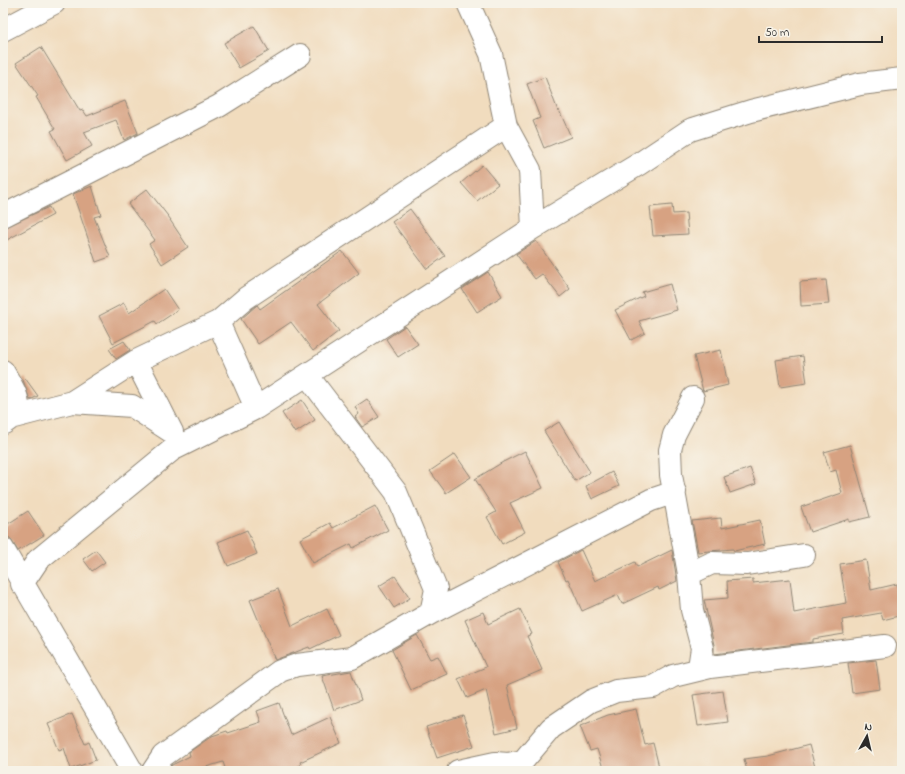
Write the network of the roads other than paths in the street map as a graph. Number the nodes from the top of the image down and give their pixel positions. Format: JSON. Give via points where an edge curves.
{"nodes":[{"id":1,"x":54,"y":3,"type":"edge"},
{"id":2,"x":468,"y":3,"type":"edge"},
{"id":3,"x":3,"y":30,"type":"edge"},
{"id":4,"x":300,"y":55,"type":"dead end"},
{"id":5,"x":902,"y":79,"type":"edge"},
{"id":6,"x":506,"y":126,"type":"junction"},
{"id":7,"x":3,"y":216,"type":"edge"},
{"id":8,"x":533,"y":228,"type":"junction"},
{"id":9,"x":218,"y":322,"type":"junction"},
{"id":10,"x":136,"y":361,"type":"junction"},
{"id":11,"x":3,"y":371,"type":"edge"},
{"id":12,"x":307,"y":375,"type":"junction"},
{"id":13,"x":693,"y":398,"type":"dead end"},
{"id":14,"x":72,"y":402,"type":"junction"},
{"id":15,"x":256,"y":408,"type":"junction"},
{"id":16,"x":9,"y":420,"type":"edge"},
{"id":17,"x":172,"y":441,"type":"junction"},
{"id":18,"x":675,"y":492,"type":"junction"},
{"id":19,"x":804,"y":555,"type":"dead end"},
{"id":20,"x":7,"y":556,"type":"edge"},
{"id":21,"x":38,"y":560,"type":"junction"},
{"id":22,"x":689,"y":574,"type":"junction"},
{"id":23,"x":22,"y":584,"type":"junction"},
{"id":24,"x":431,"y":613,"type":"junction"},
{"id":25,"x":885,"y":646,"type":"dead end"},
{"id":26,"x":710,"y":668,"type":"junction"},
{"id":27,"x":132,"y":771,"type":"edge"},
{"id":28,"x":153,"y":771,"type":"edge"},
{"id":29,"x":458,"y":771,"type":"edge"}],
"edges":[{"from":1,"to":3,"type":"street"},
{"from":2,"to":6,"type":"street","via":[[491,54]]},
{"from":4,"to":7,"type":"street","via":[[219,106]]},
{"from":5,"to":8,"type":"street","via":[[860,84],[751,111],[690,130]]},
{"from":6,"to":8,"type":"street","via":[[530,170]]},
{"from":6,"to":9,"type":"street","via":[[246,298]]},
{"from":8,"to":12,"type":"street"},
{"from":9,"to":10,"type":"street"},
{"from":9,"to":15,"type":"street"},
{"from":10,"to":14,"type":"street"},
{"from":10,"to":17,"type":"street"},
{"from":11,"to":16,"type":"street","via":[[16,396],[18,408]]},
{"from":12,"to":15,"type":"street"},
{"from":12,"to":24,"type":"street","via":[[396,492],[436,590]]},
{"from":13,"to":18,"type":"street","via":[[674,435],[670,450]]},
{"from":14,"to":16,"type":"street"},
{"from":14,"to":17,"type":"street","via":[[132,406]]},
{"from":15,"to":17,"type":"street"},
{"from":17,"to":21,"type":"street"},
{"from":18,"to":22,"type":"street"},
{"from":18,"to":24,"type":"street","via":[[651,500]]},
{"from":19,"to":22,"type":"street","via":[[747,564],[712,563]]},
{"from":20,"to":21,"type":"street"},
{"from":20,"to":23,"type":"street"},
{"from":21,"to":23,"type":"street"},
{"from":22,"to":26,"type":"street","via":[[692,610],[702,648],[700,661]]},
{"from":23,"to":27,"type":"street"},
{"from":24,"to":28,"type":"street","via":[[352,658],[297,665],[280,670],[163,756]]},
{"from":25,"to":26,"type":"street"},
{"from":26,"to":29,"type":"street","via":[[672,676],[653,687],[616,691],[591,701],[551,728],[523,761],[495,763]]}]}
